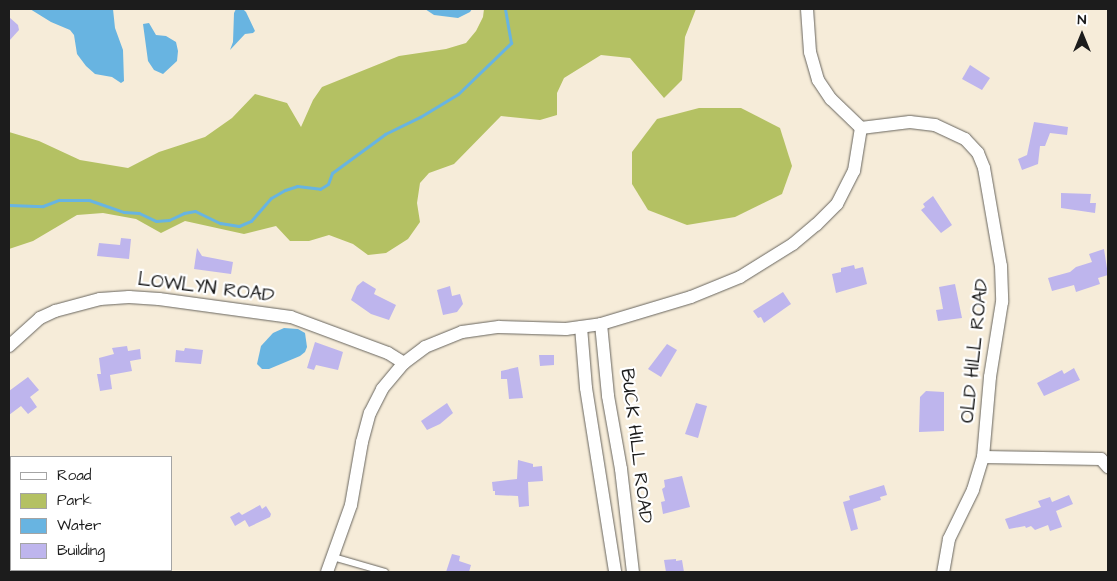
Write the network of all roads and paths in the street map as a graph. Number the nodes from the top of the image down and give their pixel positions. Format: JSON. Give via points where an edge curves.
{"nodes":[{"id":1,"x":807,"y":9,"type":"edge"},
{"id":2,"x":861,"y":128,"type":"junction"},
{"id":3,"x":601,"y":324,"type":"junction"},
{"id":4,"x":581,"y":327,"type":"junction"},
{"id":5,"x":9,"y":346,"type":"edge"},
{"id":6,"x":404,"y":363,"type":"junction"},
{"id":7,"x":983,"y":457,"type":"junction"},
{"id":8,"x":1108,"y":467,"type":"edge"},
{"id":9,"x":333,"y":557,"type":"junction"},
{"id":10,"x":328,"y":572,"type":"edge"},
{"id":11,"x":385,"y":572,"type":"edge"},
{"id":12,"x":615,"y":572,"type":"edge"},
{"id":13,"x":633,"y":572,"type":"edge"},
{"id":14,"x":943,"y":572,"type":"edge"}],
"edges":[{"from":1,"to":2,"type":"street","via":[[810,52],[818,80],[831,99]]},
{"from":2,"to":3,"type":"street","via":[[856,164],[844,194],[829,213],[793,244],[723,285],[691,298]]},
{"from":2,"to":7,"type":"street","name":"OLD HILL ROAD","via":[[910,122],[935,125],[965,139],[983,163],[1002,283]]},
{"from":3,"to":4,"type":"street"},
{"from":3,"to":13,"type":"street","name":"BUCK HILL ROAD"},
{"from":4,"to":6,"type":"street","via":[[469,330],[437,341]]},
{"from":4,"to":12,"type":"street","via":[[586,388]]},
{"from":5,"to":6,"type":"street","name":"LOWLYN ROAD","via":[[40,318],[55,311],[100,299],[130,297],[291,317],[392,355]]},
{"from":6,"to":9,"type":"street","via":[[388,380],[370,413],[351,505]]},
{"from":7,"to":8,"type":"street","via":[[1101,459]]},
{"from":7,"to":14,"type":"street","name":"OLD HILL ROAD","via":[[972,490],[948,539]]},
{"from":9,"to":10,"type":"street"},
{"from":9,"to":11,"type":"lane"}]}
